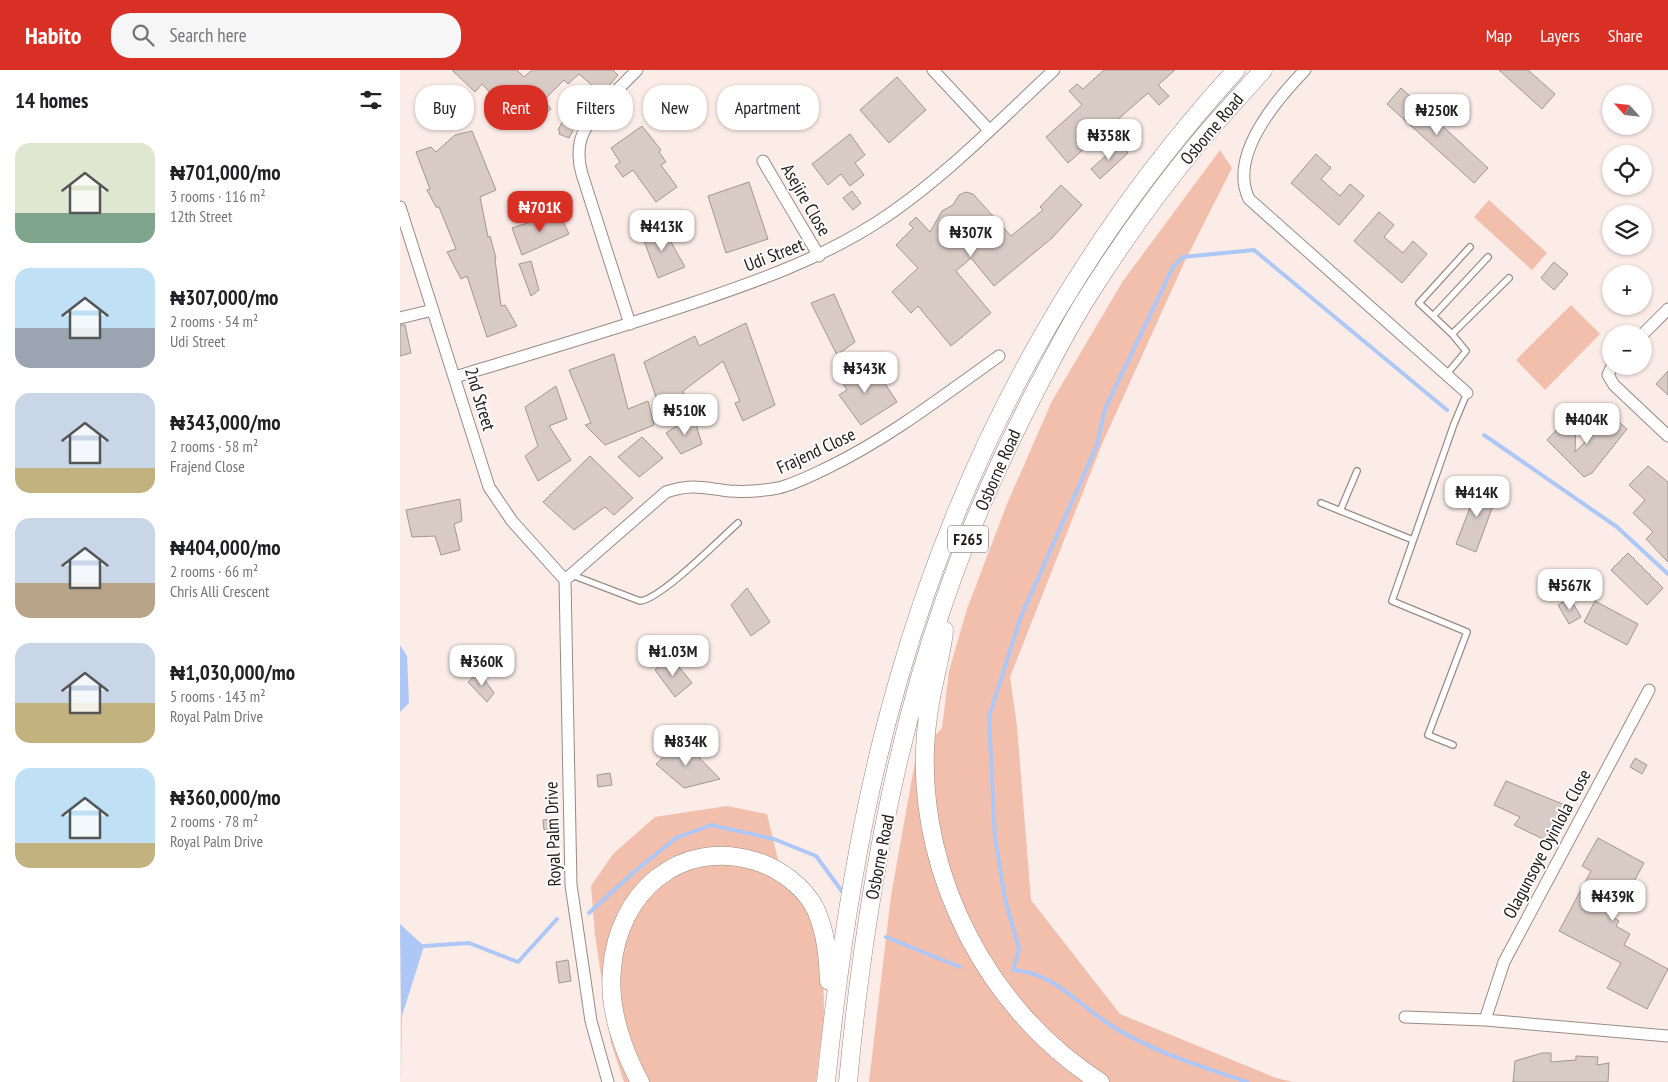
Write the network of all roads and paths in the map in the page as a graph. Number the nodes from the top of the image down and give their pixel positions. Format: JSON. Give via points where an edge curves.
{"nodes":[{"id":1,"x":637,"y":70,"type":"edge"},
{"id":2,"x":933,"y":70,"type":"edge"},
{"id":3,"x":1054,"y":70,"type":"edge"},
{"id":4,"x":1236,"y":70,"type":"edge"},
{"id":5,"x":1263,"y":70,"type":"edge"},
{"id":6,"x":1305,"y":70,"type":"edge"},
{"id":7,"x":989,"y":130,"type":"junction"},
{"id":8,"x":763,"y":161,"type":"dead end"},
{"id":9,"x":400,"y":207,"type":"edge"},
{"id":10,"x":1470,"y":247,"type":"dead end"},
{"id":11,"x":819,"y":256,"type":"junction"},
{"id":12,"x":1488,"y":256,"type":"dead end"},
{"id":13,"x":1509,"y":278,"type":"dead end"},
{"id":14,"x":1668,"y":309,"type":"edge"},
{"id":15,"x":433,"y":310,"type":"junction"},
{"id":16,"x":1433,"y":316,"type":"junction"},
{"id":17,"x":400,"y":318,"type":"edge"},
{"id":18,"x":630,"y":324,"type":"junction"},
{"id":19,"x":1652,"y":326,"type":"edge"},
{"id":20,"x":1452,"y":334,"type":"junction"},
{"id":21,"x":999,"y":356,"type":"dead end"},
{"id":22,"x":1446,"y":375,"type":"junction"},
{"id":23,"x":1609,"y":375,"type":"edge"},
{"id":24,"x":455,"y":377,"type":"junction"},
{"id":25,"x":1467,"y":393,"type":"joint"},
{"id":26,"x":1668,"y":436,"type":"edge"},
{"id":27,"x":1357,"y":471,"type":"dead end"},
{"id":28,"x":1321,"y":503,"type":"dead end"},
{"id":29,"x":1340,"y":510,"type":"junction"},
{"id":30,"x":738,"y":523,"type":"dead end"},
{"id":31,"x":1413,"y":540,"type":"junction"},
{"id":32,"x":568,"y":578,"type":"junction"},
{"id":33,"x":944,"y":600,"type":"junction"},
{"id":34,"x":1649,"y":690,"type":"dead end"},
{"id":35,"x":1453,"y":745,"type":"dead end"},
{"id":36,"x":1405,"y":1017,"type":"dead end"},
{"id":37,"x":1484,"y":1020,"type":"junction"},
{"id":38,"x":832,"y":1024,"type":"junction"},
{"id":39,"x":1668,"y":1036,"type":"edge"},
{"id":40,"x":608,"y":1082,"type":"edge"},
{"id":41,"x":640,"y":1082,"type":"edge"},
{"id":42,"x":826,"y":1082,"type":"edge"},
{"id":43,"x":848,"y":1082,"type":"edge"},
{"id":44,"x":1100,"y":1082,"type":"edge"}],
"edges":[{"from":1,"to":18,"type":"street","via":[[591,122],[580,142],[579,154],[582,174]]},
{"from":2,"to":7,"type":"street"},
{"from":3,"to":7,"type":"street","name":"Udi Street"},
{"from":4,"to":38,"type":"main road","name":"Osborne Road","number":"F265","via":[[1177,137],[1089,256],[1030,358],[952,522],[914,628],[879,755],[859,846]]},
{"from":5,"to":33,"type":"main road","name":"Osborne Road","number":"F265","via":[[1196,146],[1088,296],[1019,423]]},
{"from":6,"to":22,"type":"street","via":[[1278,99],[1257,133],[1247,159],[1244,190],[1257,208]]},
{"from":7,"to":11,"type":"street","name":"Udi Street","via":[[912,197],[876,223]]},
{"from":8,"to":11,"type":"street","name":"Asejire Close"},
{"from":9,"to":15,"type":"street","name":"2nd Street"},
{"from":10,"to":16,"type":"lane","via":[[1420,303]]},
{"from":11,"to":18,"type":"street","name":"Udi Street","via":[[780,273]]},
{"from":12,"to":16,"type":"lane"},
{"from":13,"to":20,"type":"lane"},
{"from":14,"to":19,"type":"street"},
{"from":15,"to":17,"type":"street"},
{"from":15,"to":24,"type":"street","name":"2nd Street"},
{"from":16,"to":20,"type":"lane"},
{"from":18,"to":24,"type":"street","name":"Udi Street"},
{"from":20,"to":22,"type":"lane","via":[[1466,351]]},
{"from":21,"to":32,"type":"street","name":"Frajend Close","via":[[920,413],[853,455],[780,488],[729,491],[697,485],[666,492]]},
{"from":22,"to":25,"type":"street"},
{"from":23,"to":26,"type":"street","via":[[1614,385]]},
{"from":24,"to":32,"type":"street","name":"2nd Street","via":[[489,487],[512,522]]},
{"from":25,"to":31,"type":"lane"},
{"from":27,"to":29,"type":"lane"},
{"from":28,"to":29,"type":"lane"},
{"from":29,"to":31,"type":"lane"},
{"from":30,"to":32,"type":"lane","via":[[648,600],[640,601]]},
{"from":31,"to":35,"type":"lane","via":[[1392,601],[1467,632],[1428,735]]},
{"from":32,"to":40,"type":"street","name":"Royal Palm Drive","via":[[571,885],[591,1021]]},
{"from":33,"to":43,"type":"main road","name":"Osborne Road","number":"F265","via":[[914,698],[886,824],[865,945]]},
{"from":33,"to":44,"type":"main road","via":[[943,642],[928,708],[925,783],[929,817],[946,885],[972,945],[1012,1002],[1068,1060]]},
{"from":34,"to":37,"type":"street","name":"Olagunsoye Oyinlola Close","via":[[1504,962]]},
{"from":36,"to":37,"type":"street"},
{"from":37,"to":39,"type":"street"},
{"from":38,"to":41,"type":"main road","via":[[823,927],[815,908],[802,891],[768,865],[725,854],[683,862],[662,874],[633,902],[615,948],[611,970],[617,1020],[623,1046]]},
{"from":38,"to":42,"type":"main road","name":"Osborne Road","number":"F265"}]}
